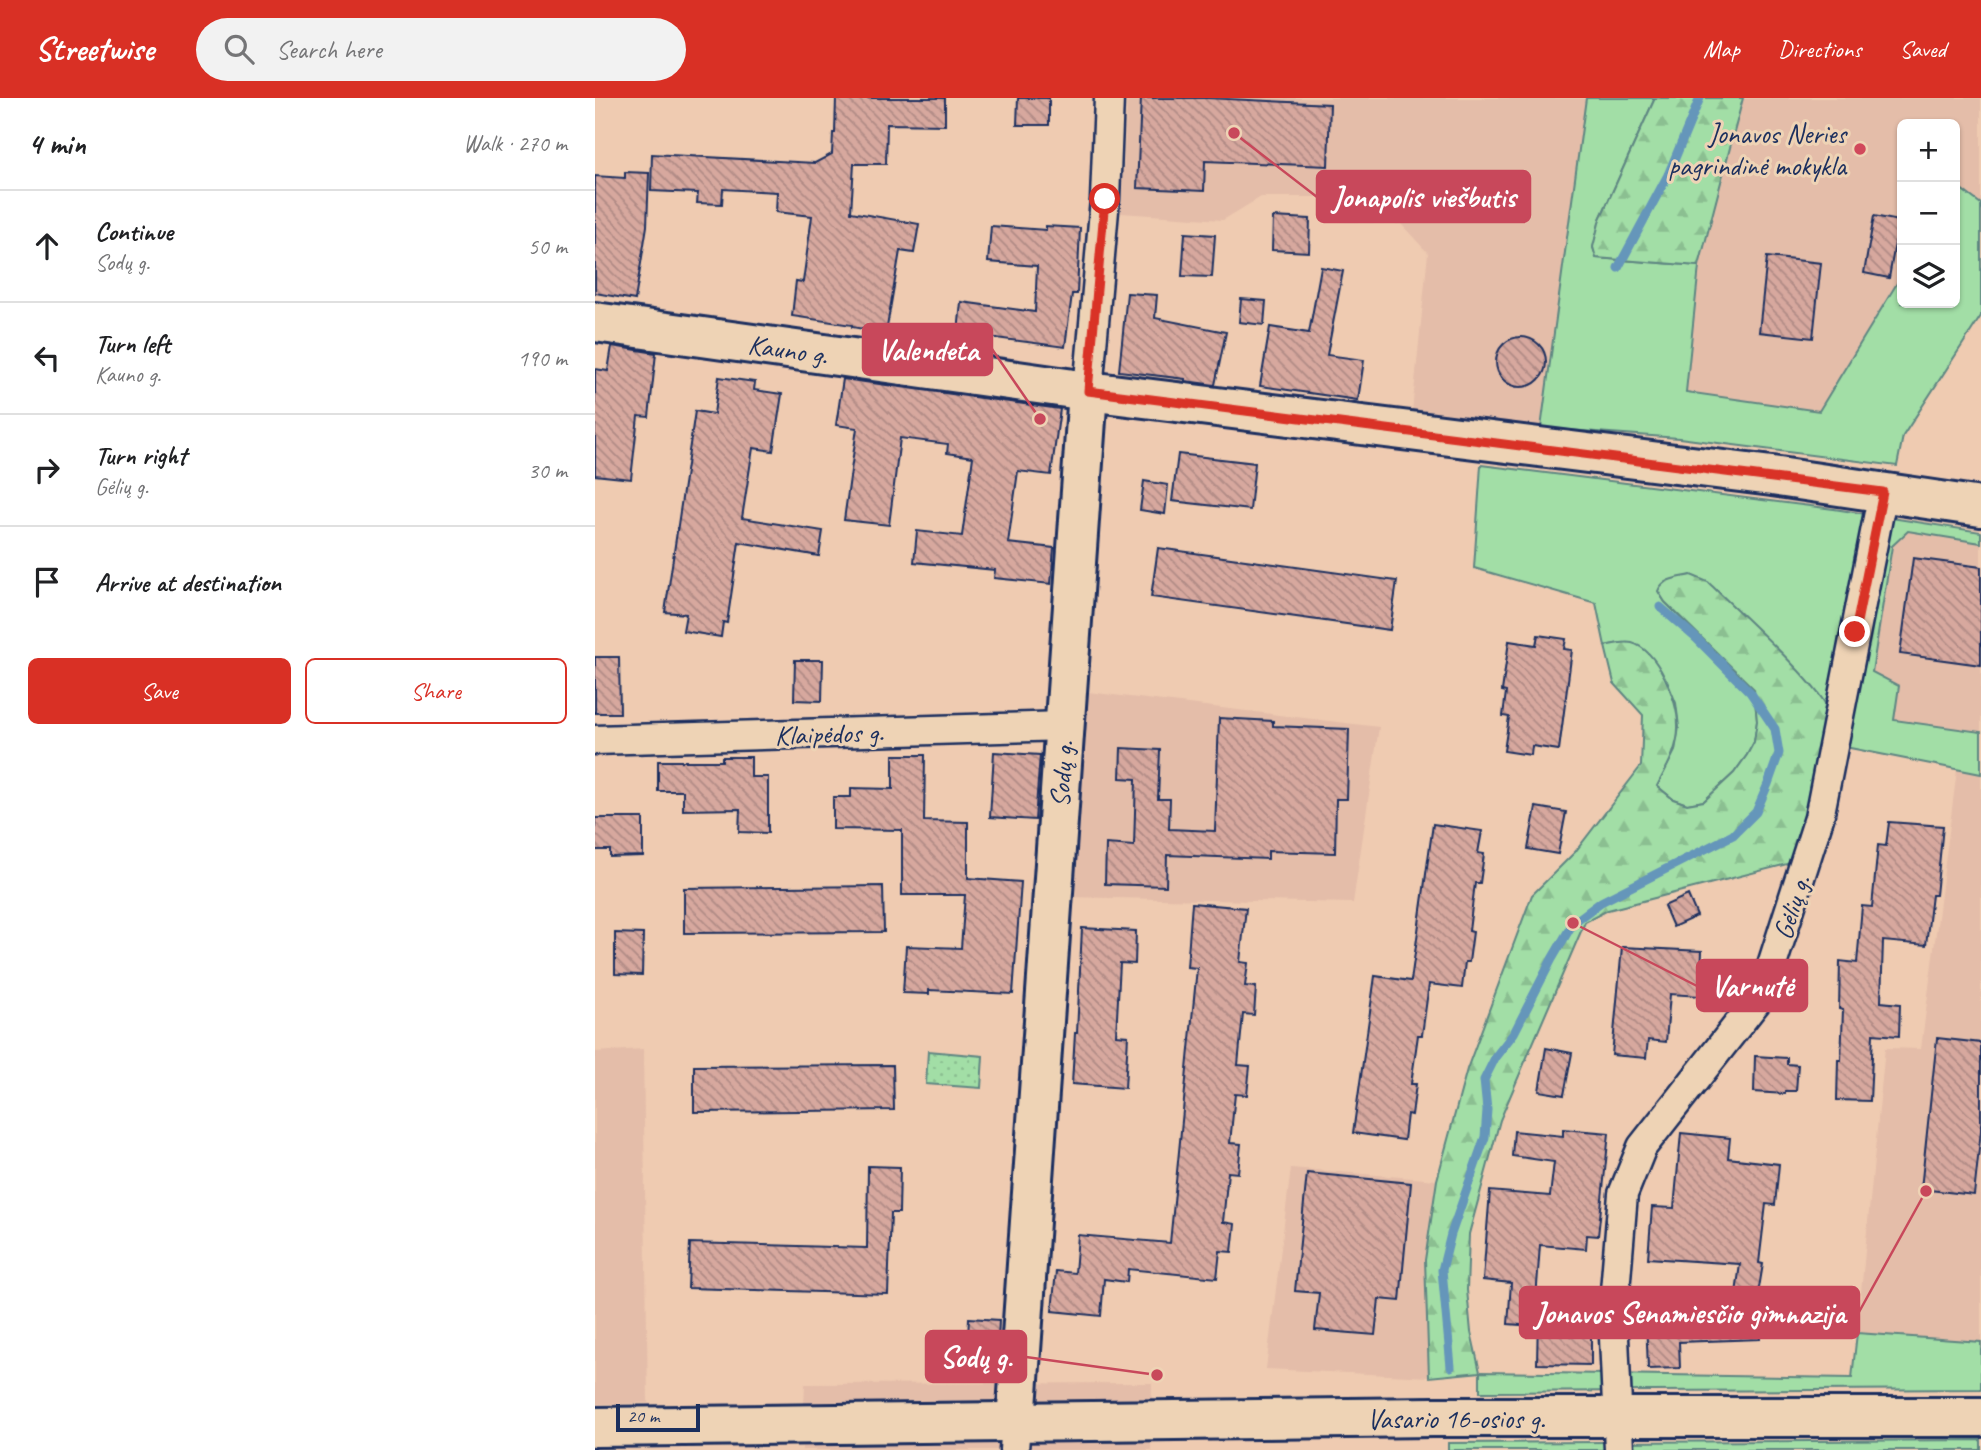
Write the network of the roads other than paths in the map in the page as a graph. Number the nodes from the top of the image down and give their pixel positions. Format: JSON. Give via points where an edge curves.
{"nodes":[{"id":1,"x":1109,"y":98,"type":"edge"},
{"id":2,"x":595,"y":323,"type":"edge"},
{"id":3,"x":1088,"y":391,"type":"junction"},
{"id":4,"x":1883,"y":492,"type":"junction"},
{"id":5,"x":1981,"y":507,"type":"edge"},
{"id":6,"x":1064,"y":726,"type":"junction"},
{"id":7,"x":595,"y":740,"type":"edge"},
{"id":8,"x":1981,"y":1417,"type":"edge"},
{"id":9,"x":595,"y":1427,"type":"edge"},
{"id":10,"x":1618,"y":1434,"type":"edge"},
{"id":11,"x":1015,"y":1436,"type":"edge"}],
"edges":[{"from":1,"to":3,"type":"street","name":"Sodų g."},
{"from":2,"to":3,"type":"main road","name":"Kauno g."},
{"from":3,"to":4,"type":"main road","name":"Kauno g."},
{"from":3,"to":6,"type":"main road","name":"Sodų g."},
{"from":4,"to":5,"type":"main road","name":"Kauno g."},
{"from":4,"to":10,"type":"street","name":"Gėlių g.","via":[[1819,818],[1763,993],[1642,1147],[1623,1194],[1613,1315]]},
{"from":6,"to":7,"type":"street","name":"Klaipėdos g."},
{"from":6,"to":11,"type":"main road","name":"Sodų g."},
{"from":8,"to":10,"type":"main road","name":"Vasario 16-osios g."},
{"from":9,"to":11,"type":"main road","name":"Vasario 16-osios g."},
{"from":10,"to":11,"type":"main road","name":"Vasario 16-osios g."}]}
